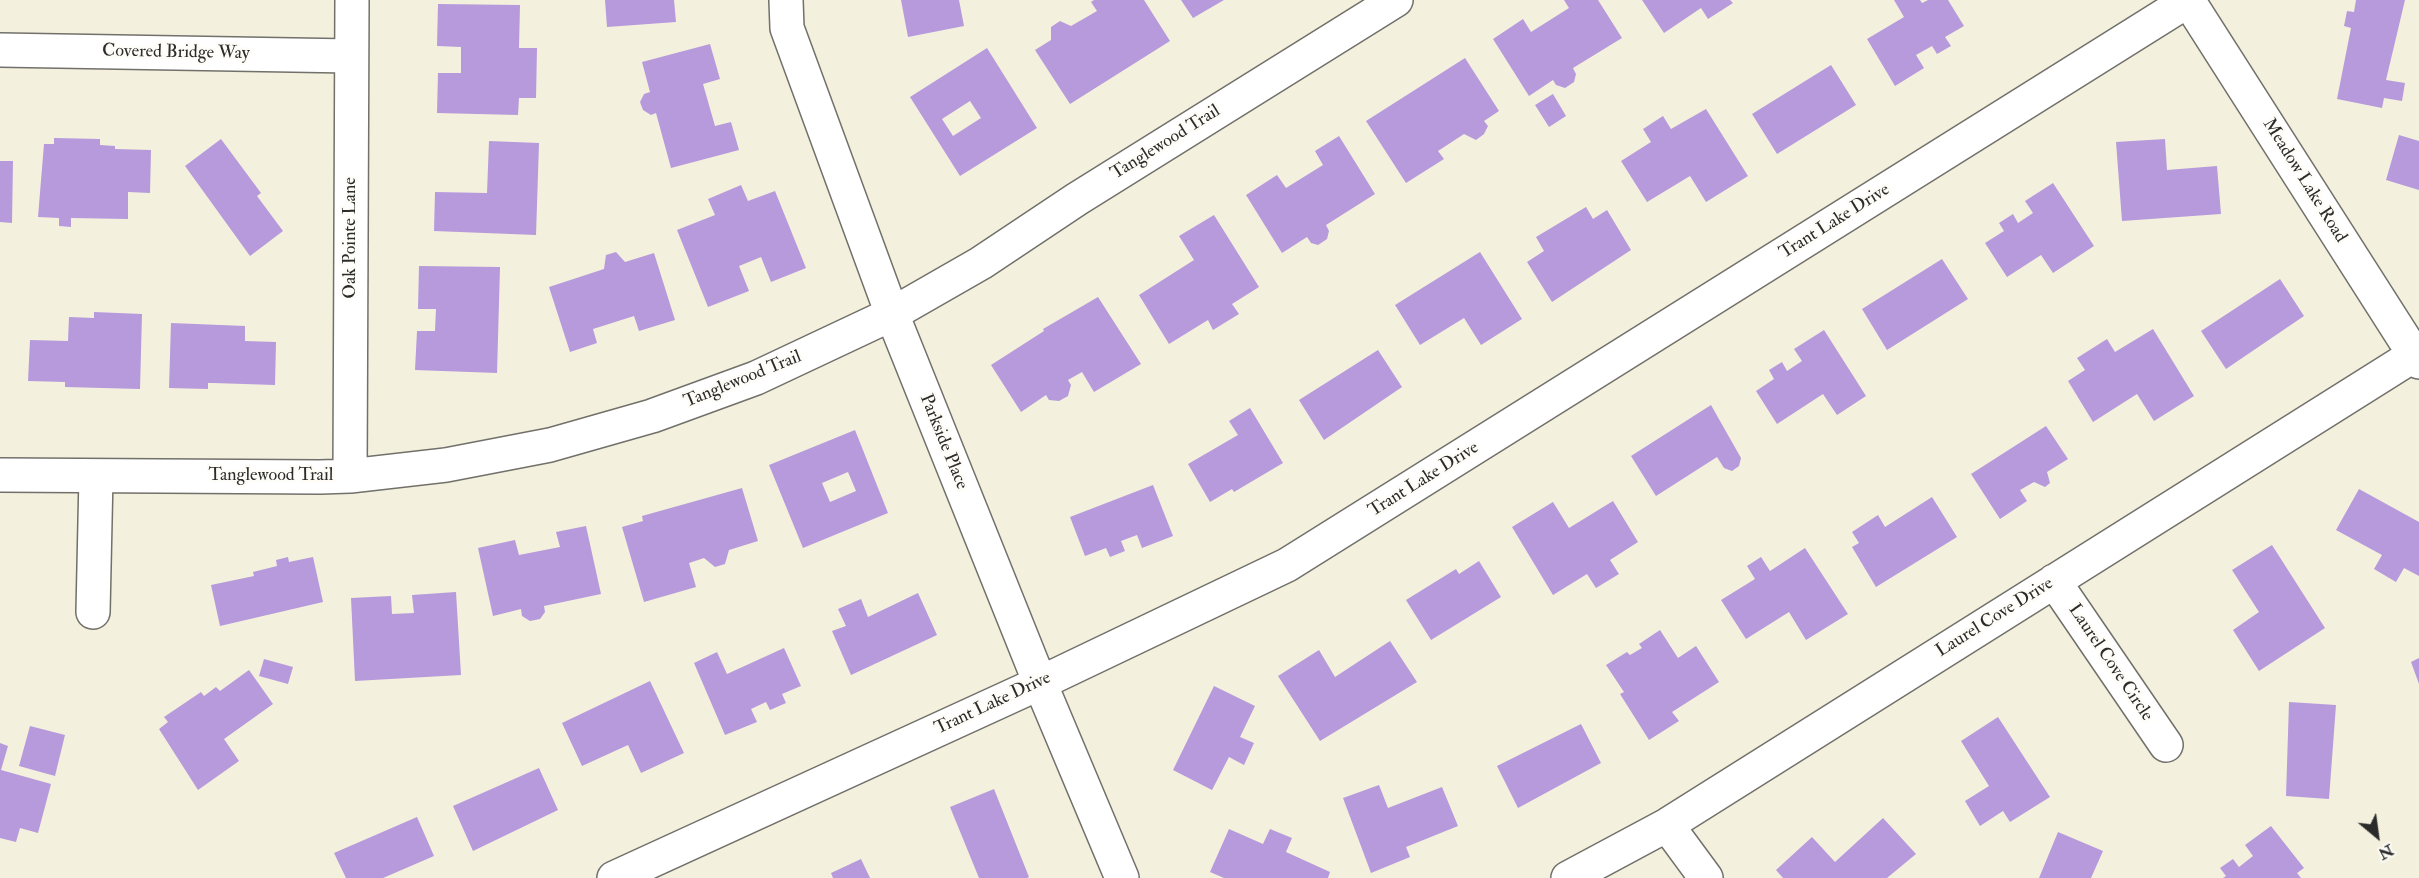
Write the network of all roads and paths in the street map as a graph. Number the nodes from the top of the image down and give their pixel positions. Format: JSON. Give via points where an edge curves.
{"nodes":[{"id":1,"x":352,"y":0,"type":"edge"},
{"id":2,"x":786,"y":0,"type":"edge"},
{"id":3,"x":1396,"y":0,"type":"edge"},
{"id":4,"x":2189,"y":0,"type":"edge"},
{"id":5,"x":0,"y":50,"type":"edge"},
{"id":6,"x":351,"y":56,"type":"junction"},
{"id":7,"x":892,"y":314,"type":"junction"},
{"id":8,"x":2418,"y":356,"type":"edge"},
{"id":9,"x":0,"y":475,"type":"edge"},
{"id":10,"x":96,"y":476,"type":"junction"},
{"id":11,"x":350,"y":476,"type":"junction"},
{"id":12,"x":2054,"y":581,"type":"junction"},
{"id":13,"x":93,"y":612,"type":"dead end"},
{"id":14,"x":1040,"y":683,"type":"junction"},
{"id":15,"x":2166,"y":745,"type":"dead end"},
{"id":16,"x":1667,"y":825,"type":"junction"},
{"id":17,"x":614,"y":878,"type":"edge"},
{"id":18,"x":1122,"y":878,"type":"edge"},
{"id":19,"x":1568,"y":878,"type":"edge"},
{"id":20,"x":1706,"y":878,"type":"edge"}],
"edges":[{"from":1,"to":6,"type":"street","name":"Oak Pointe Lane"},
{"from":2,"to":7,"type":"street","name":"Parkside Place","via":[[787,28]]},
{"from":3,"to":7,"type":"street","name":"Tanglewood Trail"},
{"from":4,"to":8,"type":"street","name":"Meadow Lake Road"},
{"from":4,"to":14,"type":"street","name":"Trant Lake Drive","via":[[1287,565]]},
{"from":5,"to":6,"type":"street","name":"Covered Bridge Way"},
{"from":6,"to":11,"type":"street","name":"Oak Pointe Lane"},
{"from":7,"to":11,"type":"street","name":"Tanglewood Trail","via":[[756,378],[652,416],[550,445],[446,465]]},
{"from":7,"to":14,"type":"street","name":"Parkside Place"},
{"from":8,"to":12,"type":"street","name":"Laurel Cove Drive"},
{"from":9,"to":10,"type":"street","name":"Tanglewood Trail"},
{"from":10,"to":11,"type":"street","name":"Tanglewood Trail"},
{"from":10,"to":13,"type":"street"},
{"from":12,"to":15,"type":"street","name":"Laurel Cove Circle"},
{"from":12,"to":16,"type":"street","name":"Laurel Cove Drive"},
{"from":14,"to":17,"type":"street","name":"Trant Lake Drive"},
{"from":14,"to":18,"type":"street","name":"Parkside Place"},
{"from":16,"to":19,"type":"street","name":"Laurel Cove Drive"},
{"from":16,"to":20,"type":"street"}]}
